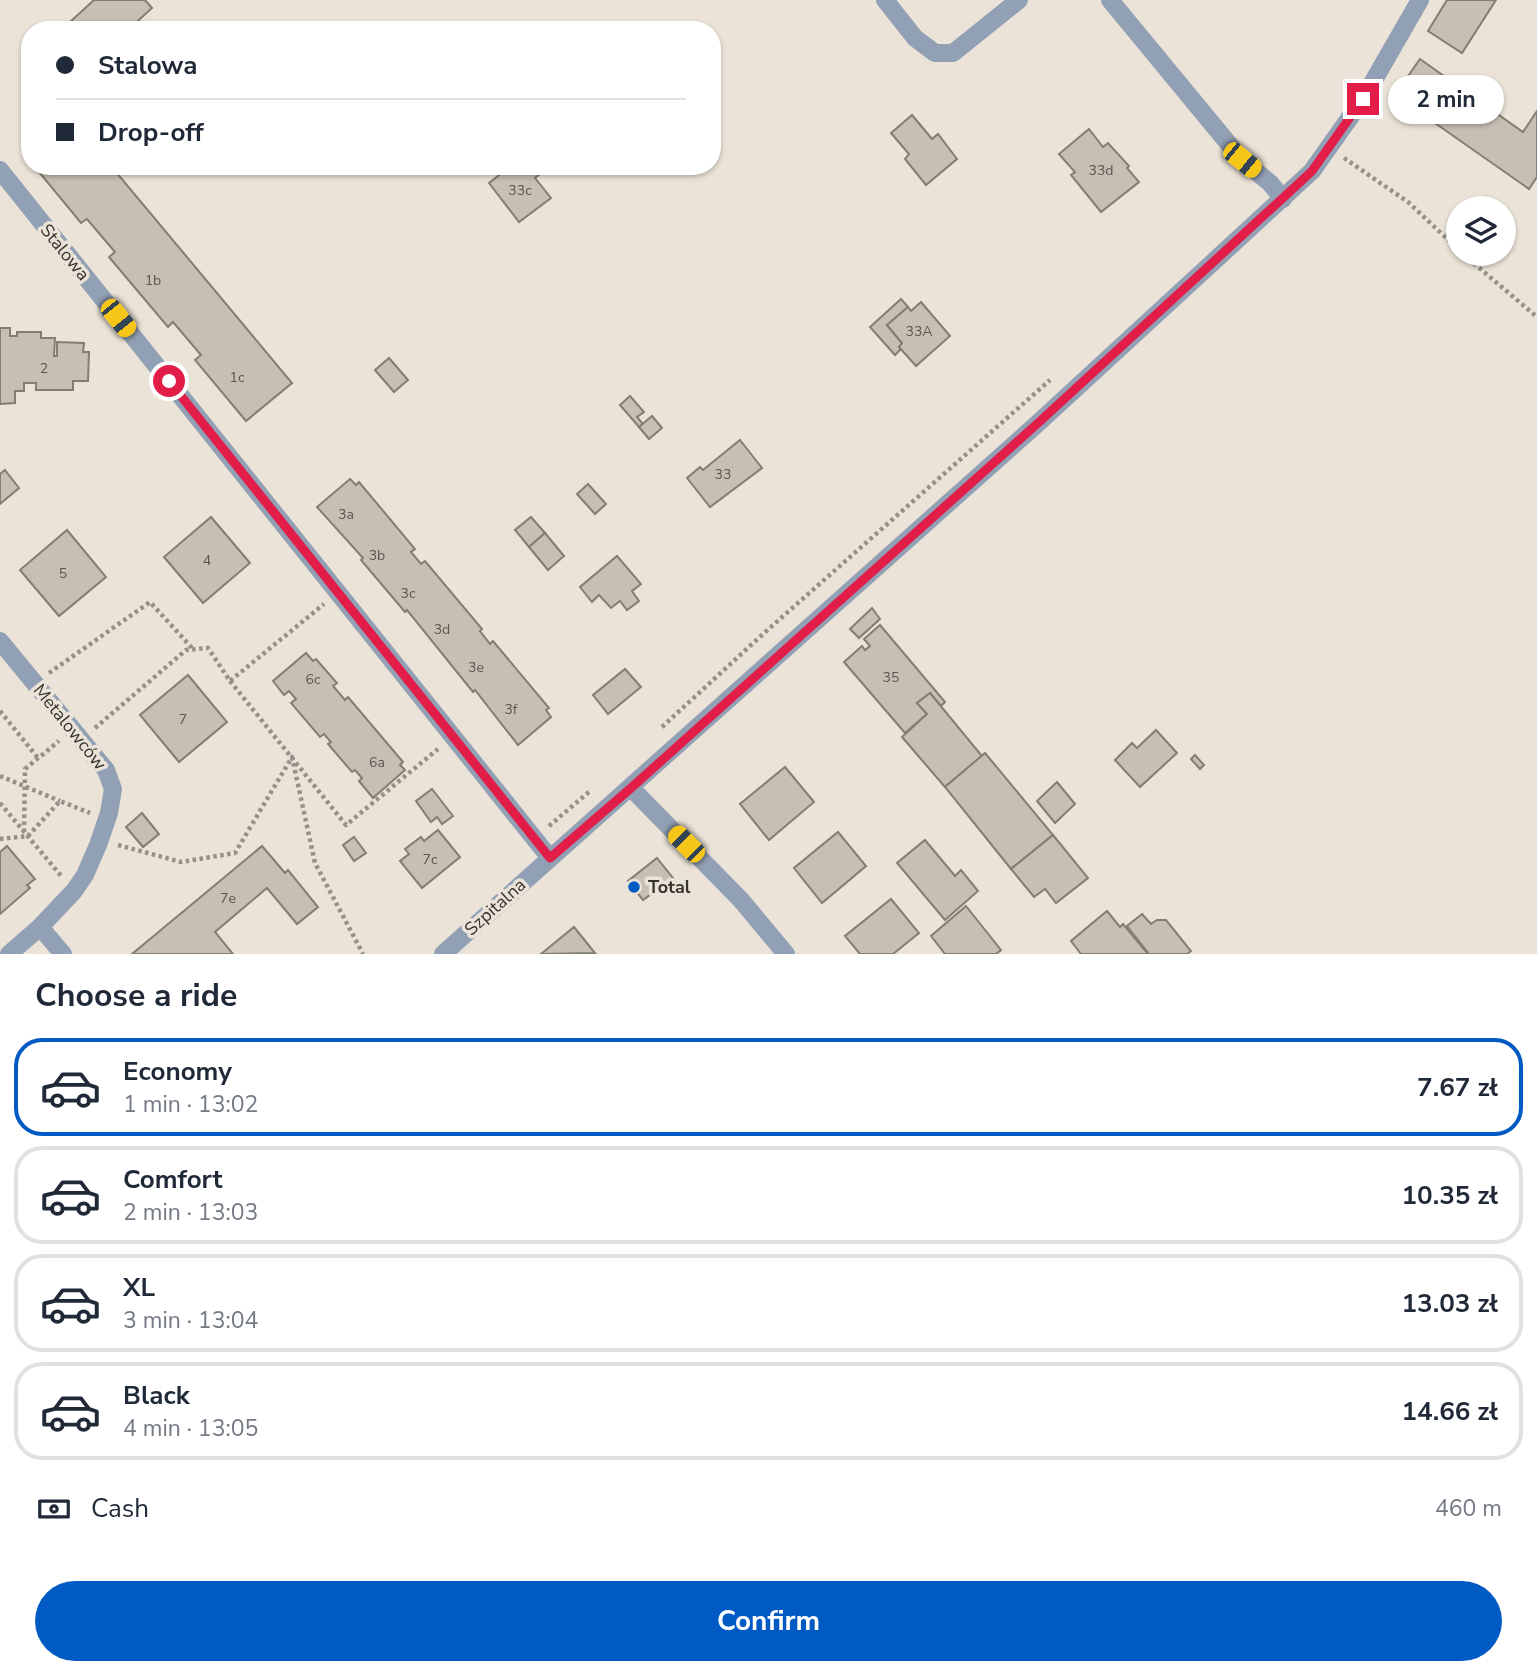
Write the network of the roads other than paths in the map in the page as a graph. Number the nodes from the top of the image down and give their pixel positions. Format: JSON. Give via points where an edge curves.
{"nodes":[{"id":1,"x":885,"y":0,"type":"edge"},
{"id":2,"x":1019,"y":0,"type":"edge"},
{"id":3,"x":1110,"y":0,"type":"edge"},
{"id":4,"x":1420,"y":0,"type":"edge"},
{"id":5,"x":0,"y":170,"type":"edge"},
{"id":6,"x":1283,"y":199,"type":"junction"},
{"id":7,"x":0,"y":641,"type":"edge"},
{"id":8,"x":631,"y":788,"type":"junction"},
{"id":9,"x":550,"y":858,"type":"junction"},
{"id":10,"x":40,"y":927,"type":"junction"},
{"id":11,"x":9,"y":954,"type":"edge"},
{"id":12,"x":63,"y":954,"type":"edge"},
{"id":13,"x":443,"y":954,"type":"edge"},
{"id":14,"x":786,"y":954,"type":"edge"}],
"edges":[{"from":1,"to":2,"type":"street","via":[[915,38],[935,53],[953,53]]},
{"from":3,"to":6,"type":"street","via":[[1242,160]]},
{"from":4,"to":6,"type":"street","name":"Szpitalna","via":[[1363,99],[1312,171]]},
{"from":5,"to":9,"type":"street","name":"Stalowa"},
{"from":6,"to":8,"type":"street","name":"Szpitalna"},
{"from":7,"to":10,"type":"street","name":"Metalowców","via":[[106,770],[113,789],[107,819],[85,875]]},
{"from":8,"to":9,"type":"street","name":"Szpitalna"},
{"from":8,"to":14,"type":"street","via":[[741,900]]},
{"from":9,"to":13,"type":"street","name":"Szpitalna"},
{"from":10,"to":11,"type":"street","name":"Metalowców"},
{"from":10,"to":12,"type":"street"}]}
